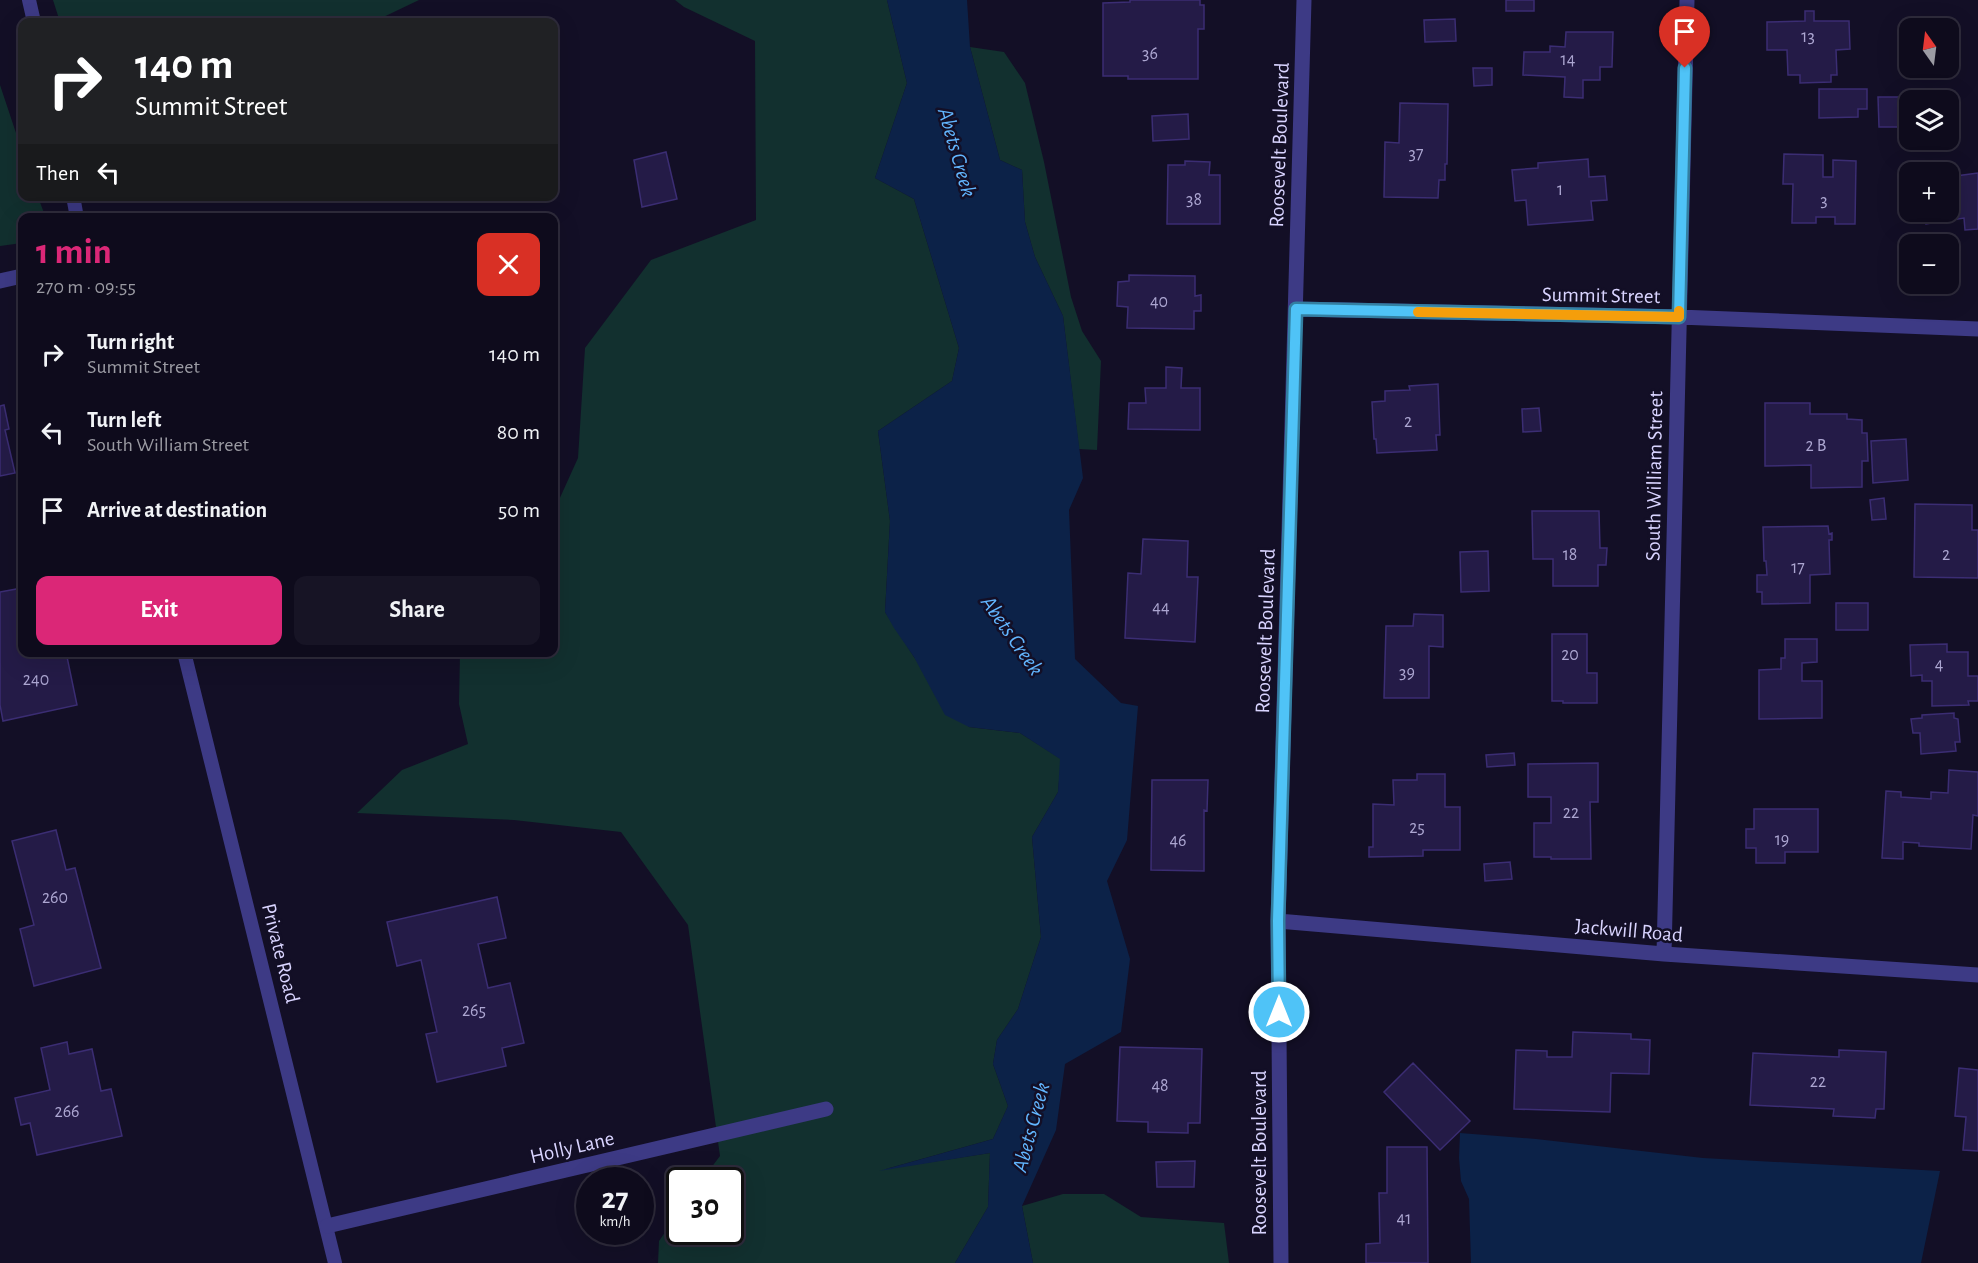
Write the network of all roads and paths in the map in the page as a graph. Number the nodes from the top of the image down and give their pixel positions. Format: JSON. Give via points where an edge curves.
{"nodes":[{"id":1,"x":29,"y":0,"type":"edge"},
{"id":2,"x":1304,"y":0,"type":"edge"},
{"id":3,"x":1687,"y":0,"type":"edge"},
{"id":4,"x":33,"y":18,"type":"edge"},
{"id":5,"x":18,"y":277,"type":"edge"},
{"id":6,"x":0,"y":281,"type":"edge"},
{"id":7,"x":1296,"y":309,"type":"junction"},
{"id":8,"x":1679,"y":317,"type":"junction"},
{"id":9,"x":1978,"y":329,"type":"edge"},
{"id":10,"x":185,"y":657,"type":"edge"},
{"id":11,"x":1278,"y":921,"type":"junction"},
{"id":12,"x":1664,"y":954,"type":"junction"},
{"id":13,"x":1978,"y":975,"type":"edge"},
{"id":14,"x":826,"y":1109,"type":"dead end"},
{"id":15,"x":327,"y":1226,"type":"junction"},
{"id":16,"x":335,"y":1263,"type":"edge"},
{"id":17,"x":1281,"y":1263,"type":"edge"}],
"edges":[{"from":1,"to":4,"type":"lane"},
{"from":2,"to":7,"type":"street","name":"Roosevelt Boulevard"},
{"from":3,"to":8,"type":"street","name":"South William Street"},
{"from":5,"to":6,"type":"street"},
{"from":7,"to":8,"type":"street","name":"Summit Street"},
{"from":7,"to":11,"type":"street","name":"Roosevelt Boulevard"},
{"from":8,"to":9,"type":"street","name":"Summit Street"},
{"from":8,"to":12,"type":"street","name":"South William Street"},
{"from":10,"to":15,"type":"lane","name":"Private Road"},
{"from":11,"to":12,"type":"street","name":"Jackwill Road"},
{"from":11,"to":17,"type":"street","name":"Roosevelt Boulevard"},
{"from":12,"to":13,"type":"street","name":"Jackwill Road"},
{"from":14,"to":15,"type":"street","name":"Holly Lane"},
{"from":15,"to":16,"type":"lane","name":"Private Road"}]}
